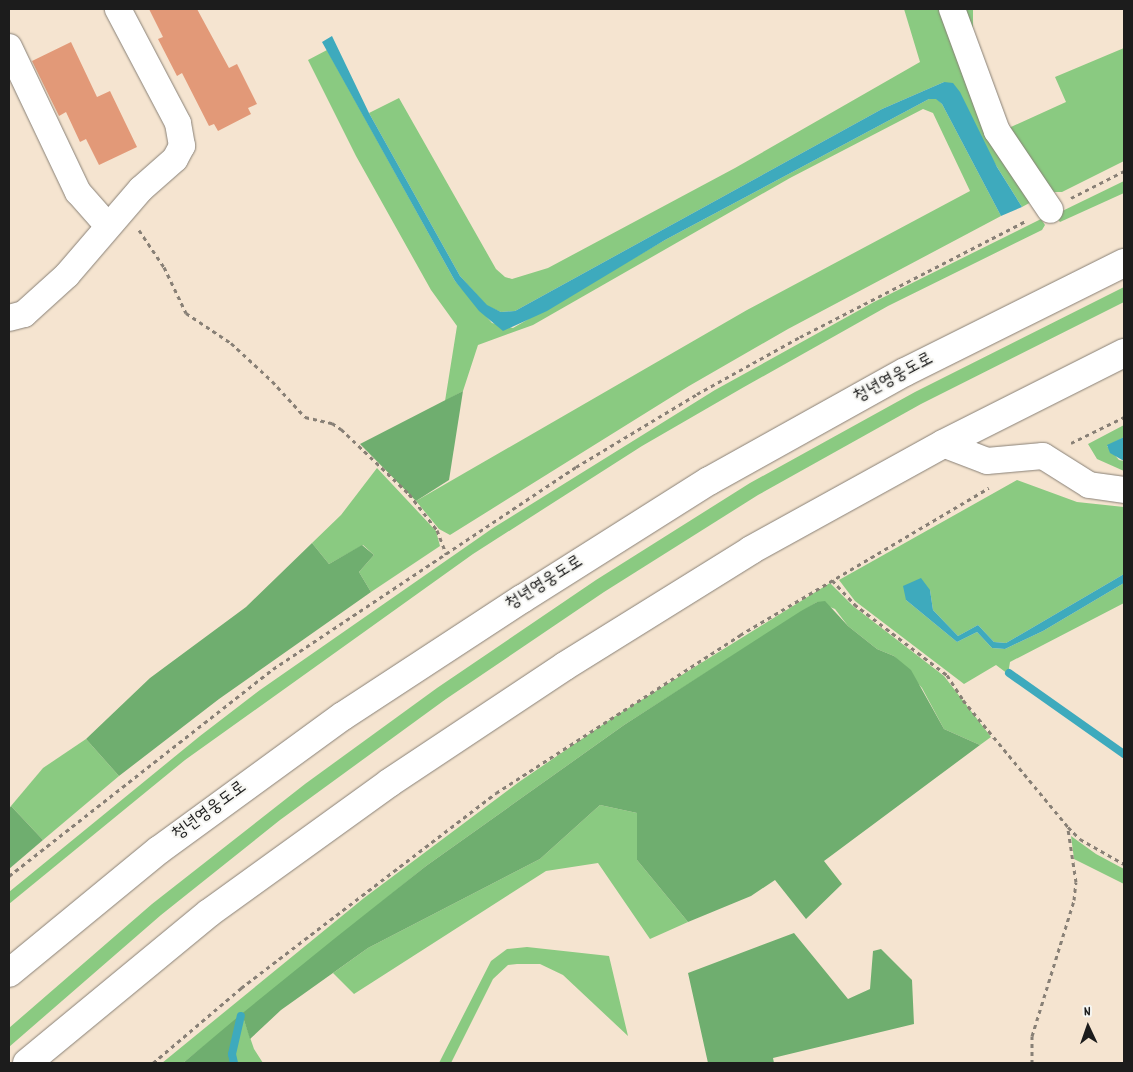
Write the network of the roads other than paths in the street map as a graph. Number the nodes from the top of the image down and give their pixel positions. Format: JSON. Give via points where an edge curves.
{"nodes":[{"id":1,"x":118,"y":9,"type":"edge"},
{"id":2,"x":952,"y":9,"type":"edge"},
{"id":3,"x":9,"y":47,"type":"edge"},
{"id":4,"x":1050,"y":210,"type":"road end"},
{"id":5,"x":114,"y":219,"type":"junction"},
{"id":6,"x":1124,"y":263,"type":"edge"},
{"id":7,"x":9,"y":318,"type":"edge"},
{"id":8,"x":1124,"y":353,"type":"edge"},
{"id":9,"x":943,"y":444,"type":"junction"},
{"id":10,"x":1124,"y":490,"type":"edge"},
{"id":11,"x":9,"y":973,"type":"edge"},
{"id":12,"x":28,"y":1063,"type":"edge"}],
"edges":[{"from":1,"to":5,"type":"street","via":[[178,124],[182,146],[175,159],[157,173]]},
{"from":2,"to":4,"type":"street","via":[[997,131]]},
{"from":3,"to":5,"type":"street","via":[[78,192]]},
{"from":5,"to":7,"type":"street","via":[[41,300],[24,314]]},
{"from":6,"to":11,"type":"highway","name":"청년영웅도로","via":[[905,372],[709,481],[522,599],[343,716],[159,850]]},
{"from":8,"to":9,"type":"highway"},
{"from":9,"to":10,"type":"street","via":[[987,461],[1043,456],[1089,485]]},
{"from":9,"to":12,"type":"highway","via":[[751,550],[565,666],[389,783],[208,913]]}]}
